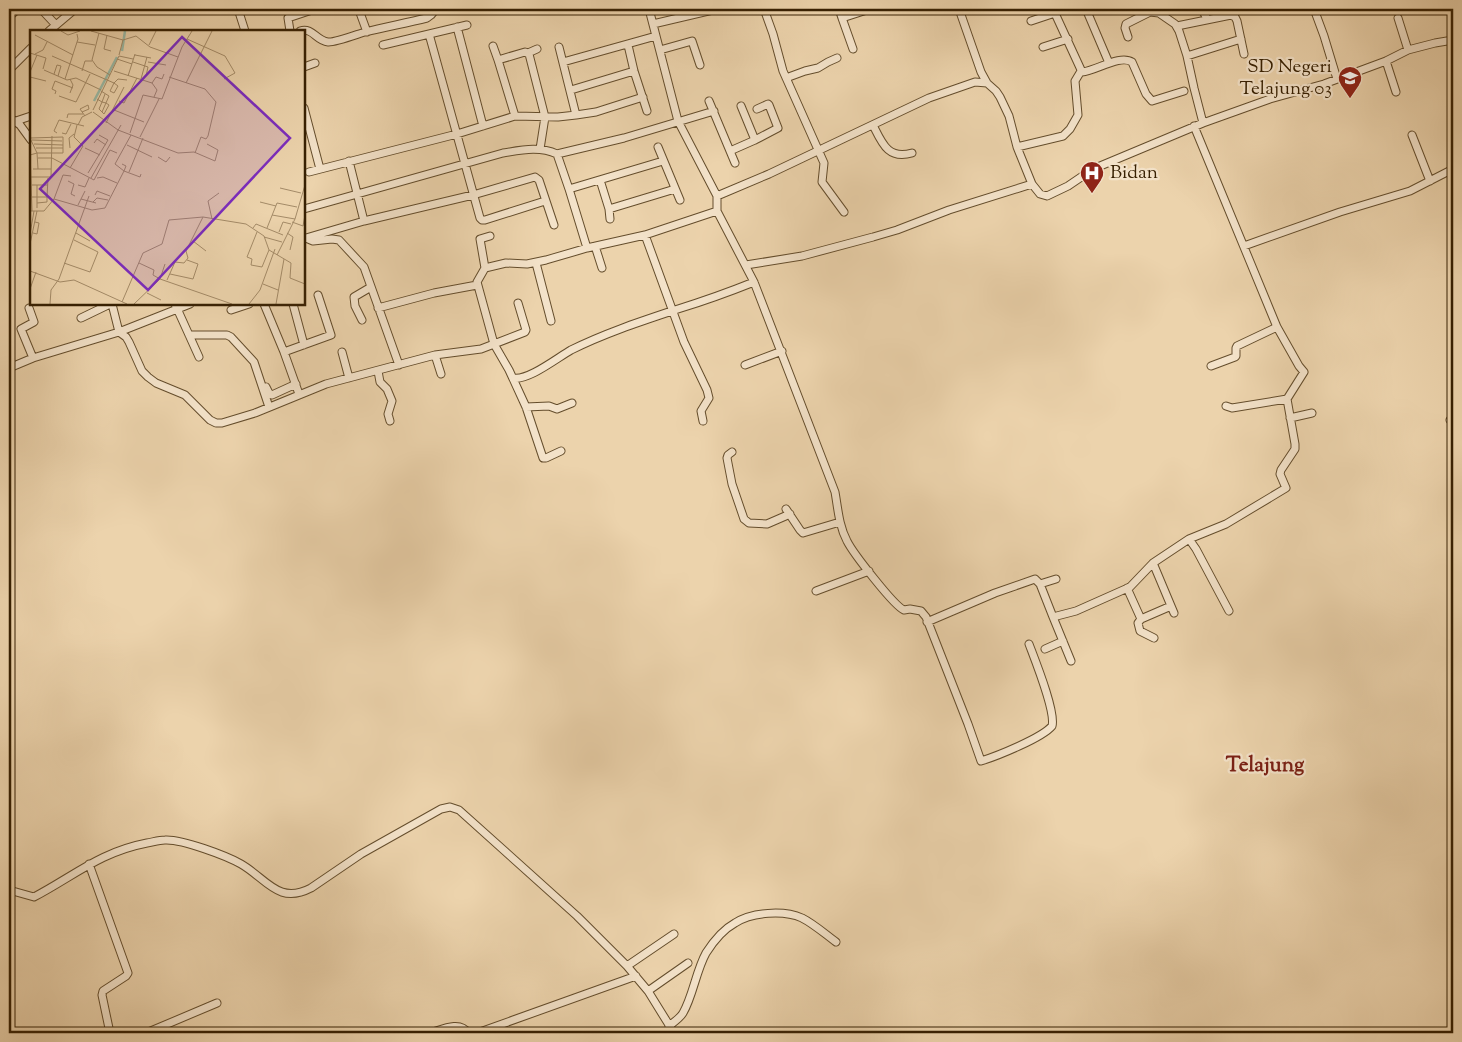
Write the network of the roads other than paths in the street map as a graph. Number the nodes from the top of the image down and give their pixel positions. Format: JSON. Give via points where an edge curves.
{"nodes":[{"id":1,"x":18,"y":9,"type":"edge"},
{"id":2,"x":41,"y":9,"type":"edge"},
{"id":3,"x":75,"y":9,"type":"edge"},
{"id":4,"x":238,"y":9,"type":"edge"},
{"id":5,"x":315,"y":9,"type":"edge"},
{"id":6,"x":436,"y":9,"type":"edge"},
{"id":7,"x":649,"y":9,"type":"edge"},
{"id":8,"x":717,"y":9,"type":"edge"},
{"id":9,"x":764,"y":9,"type":"edge"},
{"id":10,"x":839,"y":9,"type":"edge"},
{"id":11,"x":870,"y":9,"type":"edge"},
{"id":12,"x":958,"y":9,"type":"edge"},
{"id":13,"x":1086,"y":9,"type":"edge"},
{"id":14,"x":1202,"y":9,"type":"edge"},
{"id":15,"x":1314,"y":9,"type":"edge"},
{"id":16,"x":359,"y":10,"type":"edge"},
{"id":17,"x":1054,"y":11,"type":"edge"},
{"id":18,"x":1159,"y":11,"type":"edge"},
{"id":19,"x":9,"y":17,"type":"edge"},
{"id":20,"x":842,"y":18,"type":"junction"},
{"id":21,"x":1398,"y":18,"type":"dead end"},
{"id":22,"x":1207,"y":19,"type":"junction"},
{"id":23,"x":1031,"y":20,"type":"dead end"},
{"id":24,"x":653,"y":24,"type":"junction"},
{"id":25,"x":56,"y":25,"type":"junction"},
{"id":26,"x":467,"y":25,"type":"dead end"},
{"id":27,"x":1177,"y":26,"type":"junction"},
{"id":28,"x":457,"y":27,"type":"junction"},
{"id":29,"x":50,"y":30,"type":"edge"},
{"id":30,"x":245,"y":30,"type":"edge"},
{"id":31,"x":290,"y":30,"type":"edge"},
{"id":32,"x":305,"y":30,"type":"edge"},
{"id":33,"x":367,"y":32,"type":"junction"},
{"id":34,"x":428,"y":34,"type":"junction"},
{"id":35,"x":656,"y":36,"type":"junction"},
{"id":36,"x":1128,"y":37,"type":"dead end"},
{"id":37,"x":1068,"y":39,"type":"junction"},
{"id":38,"x":1241,"y":39,"type":"junction"},
{"id":39,"x":1453,"y":40,"type":"edge"},
{"id":40,"x":628,"y":44,"type":"junction"},
{"id":41,"x":383,"y":45,"type":"dead end"},
{"id":42,"x":493,"y":46,"type":"dead end"},
{"id":43,"x":559,"y":47,"type":"dead end"},
{"id":44,"x":1043,"y":47,"type":"dead end"},
{"id":45,"x":30,"y":49,"type":"edge"},
{"id":46,"x":537,"y":49,"type":"dead end"},
{"id":47,"x":853,"y":49,"type":"dead end"},
{"id":48,"x":660,"y":50,"type":"junction"},
{"id":49,"x":1408,"y":50,"type":"junction"},
{"id":50,"x":528,"y":53,"type":"junction"},
{"id":51,"x":1244,"y":54,"type":"dead end"},
{"id":52,"x":1187,"y":56,"type":"junction"},
{"id":53,"x":837,"y":58,"type":"dead end"},
{"id":54,"x":498,"y":60,"type":"junction"},
{"id":55,"x":1386,"y":61,"type":"junction"},
{"id":56,"x":563,"y":62,"type":"junction"},
{"id":57,"x":315,"y":63,"type":"dead end"},
{"id":58,"x":1109,"y":63,"type":"junction"},
{"id":59,"x":700,"y":65,"type":"dead end"},
{"id":60,"x":305,"y":67,"type":"edge"},
{"id":61,"x":9,"y":70,"type":"edge"},
{"id":62,"x":1081,"y":70,"type":"junction"},
{"id":63,"x":634,"y":71,"type":"junction"},
{"id":64,"x":786,"y":78,"type":"junction"},
{"id":65,"x":1336,"y":78,"type":"junction"},
{"id":66,"x":987,"y":83,"type":"junction"},
{"id":67,"x":571,"y":90,"type":"junction"},
{"id":68,"x":1184,"y":91,"type":"dead end"},
{"id":69,"x":1396,"y":92,"type":"dead end"},
{"id":70,"x":643,"y":97,"type":"junction"},
{"id":71,"x":710,"y":101,"type":"dead end"},
{"id":72,"x":741,"y":106,"type":"dead end"},
{"id":73,"x":757,"y":109,"type":"dead end"},
{"id":74,"x":647,"y":110,"type":"dead end"},
{"id":75,"x":714,"y":111,"type":"junction"},
{"id":76,"x":305,"y":112,"type":"edge"},
{"id":77,"x":576,"y":115,"type":"junction"},
{"id":78,"x":30,"y":116,"type":"edge"},
{"id":79,"x":515,"y":116,"type":"junction"},
{"id":80,"x":9,"y":117,"type":"edge"},
{"id":81,"x":545,"y":117,"type":"junction"},
{"id":82,"x":16,"y":121,"type":"junction"},
{"id":83,"x":678,"y":121,"type":"junction"},
{"id":84,"x":1203,"y":122,"type":"junction"},
{"id":85,"x":873,"y":124,"type":"junction"},
{"id":86,"x":483,"y":126,"type":"junction"},
{"id":87,"x":1194,"y":126,"type":"junction"},
{"id":88,"x":457,"y":134,"type":"junction"},
{"id":89,"x":1412,"y":135,"type":"dead end"},
{"id":90,"x":30,"y":139,"type":"edge"},
{"id":91,"x":756,"y":140,"type":"junction"},
{"id":92,"x":1017,"y":147,"type":"junction"},
{"id":93,"x":658,"y":148,"type":"dead end"},
{"id":94,"x":540,"y":149,"type":"junction"},
{"id":95,"x":818,"y":150,"type":"junction"},
{"id":96,"x":730,"y":151,"type":"junction"},
{"id":97,"x":912,"y":152,"type":"dead end"},
{"id":98,"x":557,"y":154,"type":"junction"},
{"id":99,"x":349,"y":161,"type":"junction"},
{"id":100,"x":663,"y":161,"type":"junction"},
{"id":101,"x":735,"y":163,"type":"dead end"},
{"id":102,"x":464,"y":164,"type":"junction"},
{"id":103,"x":320,"y":169,"type":"junction"},
{"id":104,"x":1453,"y":169,"type":"edge"},
{"id":105,"x":309,"y":172,"type":"dead end"},
{"id":106,"x":600,"y":180,"type":"junction"},
{"id":107,"x":1430,"y":181,"type":"junction"},
{"id":108,"x":1032,"y":184,"type":"junction"},
{"id":109,"x":675,"y":189,"type":"junction"},
{"id":110,"x":570,"y":190,"type":"junction"},
{"id":111,"x":358,"y":193,"type":"junction"},
{"id":112,"x":473,"y":195,"type":"junction"},
{"id":113,"x":717,"y":196,"type":"junction"},
{"id":114,"x":680,"y":200,"type":"dead end"},
{"id":115,"x":545,"y":201,"type":"junction"},
{"id":116,"x":305,"y":208,"type":"edge"},
{"id":117,"x":609,"y":209,"type":"junction"},
{"id":118,"x":717,"y":211,"type":"junction"},
{"id":119,"x":844,"y":212,"type":"dead end"},
{"id":120,"x":610,"y":219,"type":"dead end"},
{"id":121,"x":364,"y":221,"type":"junction"},
{"id":122,"x":554,"y":225,"type":"dead end"},
{"id":123,"x":305,"y":234,"type":"edge"},
{"id":124,"x":305,"y":235,"type":"edge"},
{"id":125,"x":645,"y":235,"type":"junction"},
{"id":126,"x":490,"y":236,"type":"dead end"},
{"id":127,"x":1244,"y":246,"type":"junction"},
{"id":128,"x":591,"y":247,"type":"junction"},
{"id":129,"x":536,"y":262,"type":"junction"},
{"id":130,"x":746,"y":265,"type":"junction"},
{"id":131,"x":485,"y":268,"type":"junction"},
{"id":132,"x":602,"y":268,"type":"dead end"},
{"id":133,"x":754,"y":282,"type":"junction"},
{"id":134,"x":477,"y":285,"type":"junction"},
{"id":135,"x":371,"y":288,"type":"junction"},
{"id":136,"x":318,"y":295,"type":"dead end"},
{"id":137,"x":518,"y":304,"type":"dead end"},
{"id":138,"x":109,"y":305,"type":"edge"},
{"id":139,"x":111,"y":305,"type":"edge"},
{"id":140,"x":247,"y":305,"type":"edge"},
{"id":141,"x":264,"y":305,"type":"edge"},
{"id":142,"x":293,"y":305,"type":"edge"},
{"id":143,"x":176,"y":306,"type":"edge"},
{"id":144,"x":29,"y":308,"type":"dead end"},
{"id":145,"x":378,"y":308,"type":"junction"},
{"id":146,"x":231,"y":310,"type":"dead end"},
{"id":147,"x":672,"y":311,"type":"junction"},
{"id":148,"x":81,"y":318,"type":"dead end"},
{"id":149,"x":362,"y":320,"type":"dead end"},
{"id":150,"x":551,"y":321,"type":"dead end"},
{"id":151,"x":1277,"y":326,"type":"junction"},
{"id":152,"x":119,"y":332,"type":"junction"},
{"id":153,"x":189,"y":335,"type":"junction"},
{"id":154,"x":494,"y":344,"type":"junction"},
{"id":155,"x":304,"y":345,"type":"junction"},
{"id":156,"x":782,"y":351,"type":"junction"},
{"id":157,"x":284,"y":352,"type":"junction"},
{"id":158,"x":342,"y":352,"type":"dead end"},
{"id":159,"x":436,"y":355,"type":"junction"},
{"id":160,"x":199,"y":357,"type":"dead end"},
{"id":161,"x":32,"y":358,"type":"junction"},
{"id":162,"x":745,"y":364,"type":"dead end"},
{"id":163,"x":399,"y":365,"type":"junction"},
{"id":164,"x":1211,"y":366,"type":"dead end"},
{"id":165,"x":9,"y":368,"type":"edge"},
{"id":166,"x":378,"y":372,"type":"junction"},
{"id":167,"x":441,"y":374,"type":"dead end"},
{"id":168,"x":349,"y":378,"type":"junction"},
{"id":169,"x":513,"y":378,"type":"junction"},
{"id":170,"x":260,"y":381,"type":"junction"},
{"id":171,"x":296,"y":384,"type":"junction"},
{"id":172,"x":299,"y":394,"type":"junction"},
{"id":173,"x":1287,"y":399,"type":"junction"},
{"id":174,"x":572,"y":403,"type":"dead end"},
{"id":175,"x":1226,"y":406,"type":"dead end"},
{"id":176,"x":269,"y":407,"type":"junction"},
{"id":177,"x":526,"y":407,"type":"junction"},
{"id":178,"x":1312,"y":413,"type":"dead end"},
{"id":179,"x":1290,"y":418,"type":"junction"},
{"id":180,"x":390,"y":421,"type":"dead end"},
{"id":181,"x":703,"y":421,"type":"dead end"},
{"id":182,"x":561,"y":451,"type":"dead end"},
{"id":183,"x":732,"y":452,"type":"dead end"},
{"id":184,"x":840,"y":522,"type":"junction"},
{"id":185,"x":1189,"y":539,"type":"junction"},
{"id":186,"x":1153,"y":563,"type":"junction"},
{"id":187,"x":869,"y":571,"type":"junction"},
{"id":188,"x":1056,"y":578,"type":"dead end"},
{"id":189,"x":1040,"y":584,"type":"junction"},
{"id":190,"x":1127,"y":588,"type":"junction"},
{"id":191,"x":816,"y":591,"type":"dead end"},
{"id":192,"x":1229,"y":611,"type":"dead end"},
{"id":193,"x":1053,"y":617,"type":"junction"},
{"id":194,"x":1141,"y":619,"type":"junction"},
{"id":195,"x":927,"y":622,"type":"junction"},
{"id":196,"x":1154,"y":638,"type":"dead end"},
{"id":197,"x":1063,"y":641,"type":"junction"},
{"id":198,"x":1029,"y":644,"type":"dead end"},
{"id":199,"x":1045,"y":649,"type":"dead end"},
{"id":200,"x":1071,"y":662,"type":"dead end"},
{"id":201,"x":90,"y":864,"type":"junction"},
{"id":202,"x":9,"y":890,"type":"edge"},
{"id":203,"x":674,"y":934,"type":"dead end"},
{"id":204,"x":836,"y":942,"type":"dead end"},
{"id":205,"x":688,"y":962,"type":"dead end"},
{"id":206,"x":627,"y":966,"type":"junction"},
{"id":207,"x":636,"y":976,"type":"junction"},
{"id":208,"x":648,"y":991,"type":"junction"},
{"id":209,"x":217,"y":1003,"type":"dead end"},
{"id":210,"x":669,"y":1026,"type":"junction"},
{"id":211,"x":110,"y":1033,"type":"edge"},
{"id":212,"x":146,"y":1033,"type":"edge"},
{"id":213,"x":430,"y":1033,"type":"edge"},
{"id":214,"x":468,"y":1033,"type":"edge"},
{"id":215,"x":477,"y":1033,"type":"edge"},
{"id":216,"x":674,"y":1033,"type":"edge"}],
"edges":[{"from":1,"to":19,"type":"street"},
{"from":2,"to":25,"type":"street"},
{"from":3,"to":25,"type":"street"},
{"from":4,"to":30,"type":"street"},
{"from":5,"to":31,"type":"street","via":[[288,18]]},
{"from":6,"to":33,"type":"street","via":[[427,18]]},
{"from":7,"to":24,"type":"street"},
{"from":8,"to":24,"type":"street"},
{"from":9,"to":64,"type":"street"},
{"from":10,"to":20,"type":"street"},
{"from":11,"to":20,"type":"street"},
{"from":12,"to":66,"type":"street"},
{"from":13,"to":58,"type":"street"},
{"from":14,"to":22,"type":"street"},
{"from":15,"to":65,"type":"street"},
{"from":16,"to":33,"type":"street"},
{"from":17,"to":23,"type":"street"},
{"from":17,"to":37,"type":"street"},
{"from":18,"to":27,"type":"street"},
{"from":18,"to":36,"type":"street","via":[[1128,23],[1125,28]]},
{"from":20,"to":47,"type":"street"},
{"from":21,"to":49,"type":"street"},
{"from":22,"to":27,"type":"street"},
{"from":22,"to":38,"type":"street","via":[[1233,16]]},
{"from":24,"to":35,"type":"street"},
{"from":25,"to":29,"type":"street"},
{"from":26,"to":28,"type":"street"},
{"from":27,"to":52,"type":"street"},
{"from":28,"to":34,"type":"street"},
{"from":28,"to":86,"type":"street"},
{"from":32,"to":33,"type":"street","via":[[328,42]]},
{"from":34,"to":41,"type":"street"},
{"from":34,"to":88,"type":"street"},
{"from":35,"to":40,"type":"street"},
{"from":35,"to":48,"type":"street"},
{"from":37,"to":44,"type":"street"},
{"from":37,"to":62,"type":"street"},
{"from":38,"to":51,"type":"street"},
{"from":38,"to":52,"type":"street"},
{"from":39,"to":49,"type":"street"},
{"from":40,"to":56,"type":"street"},
{"from":40,"to":63,"type":"street"},
{"from":42,"to":54,"type":"street"},
{"from":43,"to":56,"type":"street"},
{"from":45,"to":61,"type":"street"},
{"from":46,"to":50,"type":"street"},
{"from":48,"to":59,"type":"street","via":[[692,41]]},
{"from":48,"to":83,"type":"street"},
{"from":49,"to":55,"type":"street"},
{"from":50,"to":54,"type":"street"},
{"from":50,"to":81,"type":"street"},
{"from":52,"to":84,"type":"street"},
{"from":53,"to":64,"type":"street"},
{"from":54,"to":79,"type":"street"},
{"from":55,"to":65,"type":"street"},
{"from":55,"to":69,"type":"street"},
{"from":56,"to":67,"type":"street"},
{"from":57,"to":60,"type":"street"},
{"from":58,"to":62,"type":"street","via":[[1089,71]]},
{"from":58,"to":68,"type":"street","via":[[1131,60],[1152,101]]},
{"from":62,"to":92,"type":"street","via":[[1075,81],[1078,115],[1070,129],[1063,136]]},
{"from":63,"to":67,"type":"street"},
{"from":63,"to":70,"type":"street"},
{"from":64,"to":95,"type":"street"},
{"from":65,"to":84,"type":"street"},
{"from":66,"to":85,"type":"street","via":[[975,82],[928,98]]},
{"from":66,"to":92,"type":"street","via":[[1000,97],[1009,116]]},
{"from":67,"to":77,"type":"street"},
{"from":70,"to":74,"type":"street"},
{"from":70,"to":77,"type":"street"},
{"from":71,"to":75,"type":"street"},
{"from":72,"to":91,"type":"street"},
{"from":73,"to":91,"type":"street","via":[[768,104],[778,128]]},
{"from":75,"to":83,"type":"street"},
{"from":75,"to":96,"type":"street"},
{"from":76,"to":103,"type":"street"},
{"from":77,"to":81,"type":"street"},
{"from":78,"to":82,"type":"street"},
{"from":79,"to":81,"type":"street"},
{"from":79,"to":86,"type":"street"},
{"from":80,"to":82,"type":"street"},
{"from":81,"to":94,"type":"street"},
{"from":82,"to":90,"type":"street"},
{"from":83,"to":98,"type":"street"},
{"from":83,"to":113,"type":"street"},
{"from":84,"to":87,"type":"street"},
{"from":85,"to":95,"type":"street"},
{"from":85,"to":97,"type":"street","via":[[890,152],[897,155]]},
{"from":86,"to":88,"type":"street"},
{"from":87,"to":108,"type":"street","via":[[1094,169],[1047,196],[1040,194]]},
{"from":87,"to":127,"type":"street"},
{"from":88,"to":99,"type":"street"},
{"from":88,"to":102,"type":"street"},
{"from":89,"to":107,"type":"street"},
{"from":91,"to":96,"type":"street"},
{"from":92,"to":108,"type":"street"},
{"from":93,"to":100,"type":"street"},
{"from":94,"to":98,"type":"street"},
{"from":94,"to":102,"type":"street","via":[[503,153]]},
{"from":95,"to":113,"type":"street"},
{"from":95,"to":119,"type":"street","via":[[824,163],[822,182]]},
{"from":96,"to":101,"type":"street"},
{"from":98,"to":110,"type":"street"},
{"from":99,"to":103,"type":"street"},
{"from":99,"to":111,"type":"street"},
{"from":100,"to":106,"type":"street"},
{"from":100,"to":109,"type":"street"},
{"from":102,"to":111,"type":"street"},
{"from":102,"to":112,"type":"street"},
{"from":103,"to":105,"type":"street"},
{"from":104,"to":107,"type":"street"},
{"from":106,"to":110,"type":"street"},
{"from":106,"to":117,"type":"street"},
{"from":107,"to":127,"type":"street","via":[[1402,194]]},
{"from":108,"to":130,"type":"street","via":[[889,233],[802,256]]},
{"from":109,"to":114,"type":"street"},
{"from":109,"to":117,"type":"street"},
{"from":110,"to":128,"type":"street"},
{"from":111,"to":116,"type":"street"},
{"from":111,"to":121,"type":"street"},
{"from":112,"to":115,"type":"street","via":[[535,177]]},
{"from":112,"to":115,"type":"street","via":[[482,220]]},
{"from":112,"to":121,"type":"street"},
{"from":113,"to":118,"type":"street"},
{"from":115,"to":122,"type":"street"},
{"from":117,"to":120,"type":"street"},
{"from":118,"to":125,"type":"street"},
{"from":118,"to":130,"type":"street"},
{"from":121,"to":123,"type":"street"},
{"from":124,"to":135,"type":"street","via":[[313,241],[341,241],[364,267]]},
{"from":125,"to":128,"type":"street"},
{"from":125,"to":147,"type":"street"},
{"from":126,"to":131,"type":"street","via":[[480,239]]},
{"from":127,"to":151,"type":"street"},
{"from":128,"to":129,"type":"street"},
{"from":128,"to":132,"type":"street"},
{"from":129,"to":131,"type":"street"},
{"from":129,"to":150,"type":"street"},
{"from":130,"to":133,"type":"street"},
{"from":131,"to":134,"type":"street"},
{"from":133,"to":147,"type":"street"},
{"from":133,"to":156,"type":"street"},
{"from":134,"to":145,"type":"street"},
{"from":134,"to":154,"type":"street"},
{"from":135,"to":145,"type":"street"},
{"from":135,"to":149,"type":"street","via":[[354,296]]},
{"from":136,"to":155,"type":"street","via":[[331,335]]},
{"from":137,"to":154,"type":"street","via":[[525,332]]},
{"from":138,"to":148,"type":"street"},
{"from":139,"to":152,"type":"street"},
{"from":140,"to":146,"type":"street"},
{"from":141,"to":157,"type":"street"},
{"from":142,"to":155,"type":"street"},
{"from":143,"to":152,"type":"street"},
{"from":143,"to":153,"type":"street"},
{"from":144,"to":161,"type":"street","via":[[34,322],[21,329]]},
{"from":145,"to":163,"type":"street"},
{"from":147,"to":169,"type":"street","via":[[610,333],[571,350],[530,374]]},
{"from":147,"to":181,"type":"street","via":[[707,390],[709,400],[701,411]]},
{"from":151,"to":164,"type":"street","via":[[1237,346],[1235,357]]},
{"from":151,"to":173,"type":"street","via":[[1304,372]]},
{"from":152,"to":161,"type":"street"},
{"from":152,"to":176,"type":"street","via":[[130,342],[142,371],[148,377],[185,396],[216,423]]},
{"from":153,"to":160,"type":"street"},
{"from":153,"to":170,"type":"street","via":[[231,337],[254,362]]},
{"from":154,"to":159,"type":"street"},
{"from":154,"to":169,"type":"street"},
{"from":155,"to":157,"type":"street"},
{"from":156,"to":162,"type":"street"},
{"from":156,"to":184,"type":"street","via":[[835,492]]},
{"from":157,"to":171,"type":"street"},
{"from":158,"to":168,"type":"street"},
{"from":159,"to":163,"type":"street"},
{"from":159,"to":167,"type":"street"},
{"from":161,"to":165,"type":"street"},
{"from":163,"to":166,"type":"street"},
{"from":166,"to":168,"type":"street"},
{"from":166,"to":180,"type":"street","via":[[381,384],[392,401],[388,414]]},
{"from":168,"to":172,"type":"street"},
{"from":169,"to":177,"type":"street"},
{"from":170,"to":171,"type":"street","via":[[272,395]]},
{"from":170,"to":176,"type":"street"},
{"from":171,"to":172,"type":"street"},
{"from":172,"to":176,"type":"street"},
{"from":173,"to":175,"type":"street","via":[[1232,408]]},
{"from":173,"to":179,"type":"street"},
{"from":174,"to":177,"type":"street","via":[[557,409]]},
{"from":177,"to":182,"type":"street","via":[[543,458]]},
{"from":178,"to":179,"type":"street"},
{"from":179,"to":185,"type":"street","via":[[1295,449],[1280,474],[1286,488],[1226,524]]},
{"from":183,"to":184,"type":"street","via":[[727,458],[732,484],[744,519],[749,523],[766,524],[788,512],[804,533]]},
{"from":184,"to":187,"type":"street","via":[[847,541]]},
{"from":185,"to":186,"type":"street"},
{"from":185,"to":192,"type":"street"},
{"from":186,"to":190,"type":"street"},
{"from":186,"to":194,"type":"street","via":[[1172,609]]},
{"from":187,"to":191,"type":"street"},
{"from":187,"to":195,"type":"street","via":[[898,607],[921,611]]},
{"from":188,"to":189,"type":"street"},
{"from":189,"to":193,"type":"street"},
{"from":189,"to":195,"type":"street","via":[[1035,579]]},
{"from":190,"to":193,"type":"street","via":[[1076,611]]},
{"from":190,"to":194,"type":"street"},
{"from":193,"to":197,"type":"street"},
{"from":194,"to":196,"type":"street","via":[[1138,623],[1140,631]]},
{"from":195,"to":198,"type":"street","via":[[982,762],[1052,726],[1047,697]]},
{"from":197,"to":199,"type":"street"},
{"from":197,"to":200,"type":"street"},
{"from":201,"to":202,"type":"street","via":[[34,897]]},
{"from":201,"to":206,"type":"street","via":[[129,847],[178,841],[241,864],[274,889],[290,895],[311,888],[361,854],[450,807],[459,810],[570,909]]},
{"from":201,"to":211,"type":"street","via":[[128,973],[103,991]]},
{"from":203,"to":206,"type":"street"},
{"from":204,"to":210,"type":"street","via":[[794,915],[769,914],[739,921],[723,933],[706,954],[683,1013]]},
{"from":205,"to":208,"type":"street"},
{"from":206,"to":207,"type":"street"},
{"from":207,"to":208,"type":"street"},
{"from":207,"to":215,"type":"street"},
{"from":208,"to":210,"type":"street"},
{"from":209,"to":212,"type":"street"},
{"from":210,"to":216,"type":"street"},
{"from":213,"to":214,"type":"street","via":[[457,1026]]}]}
